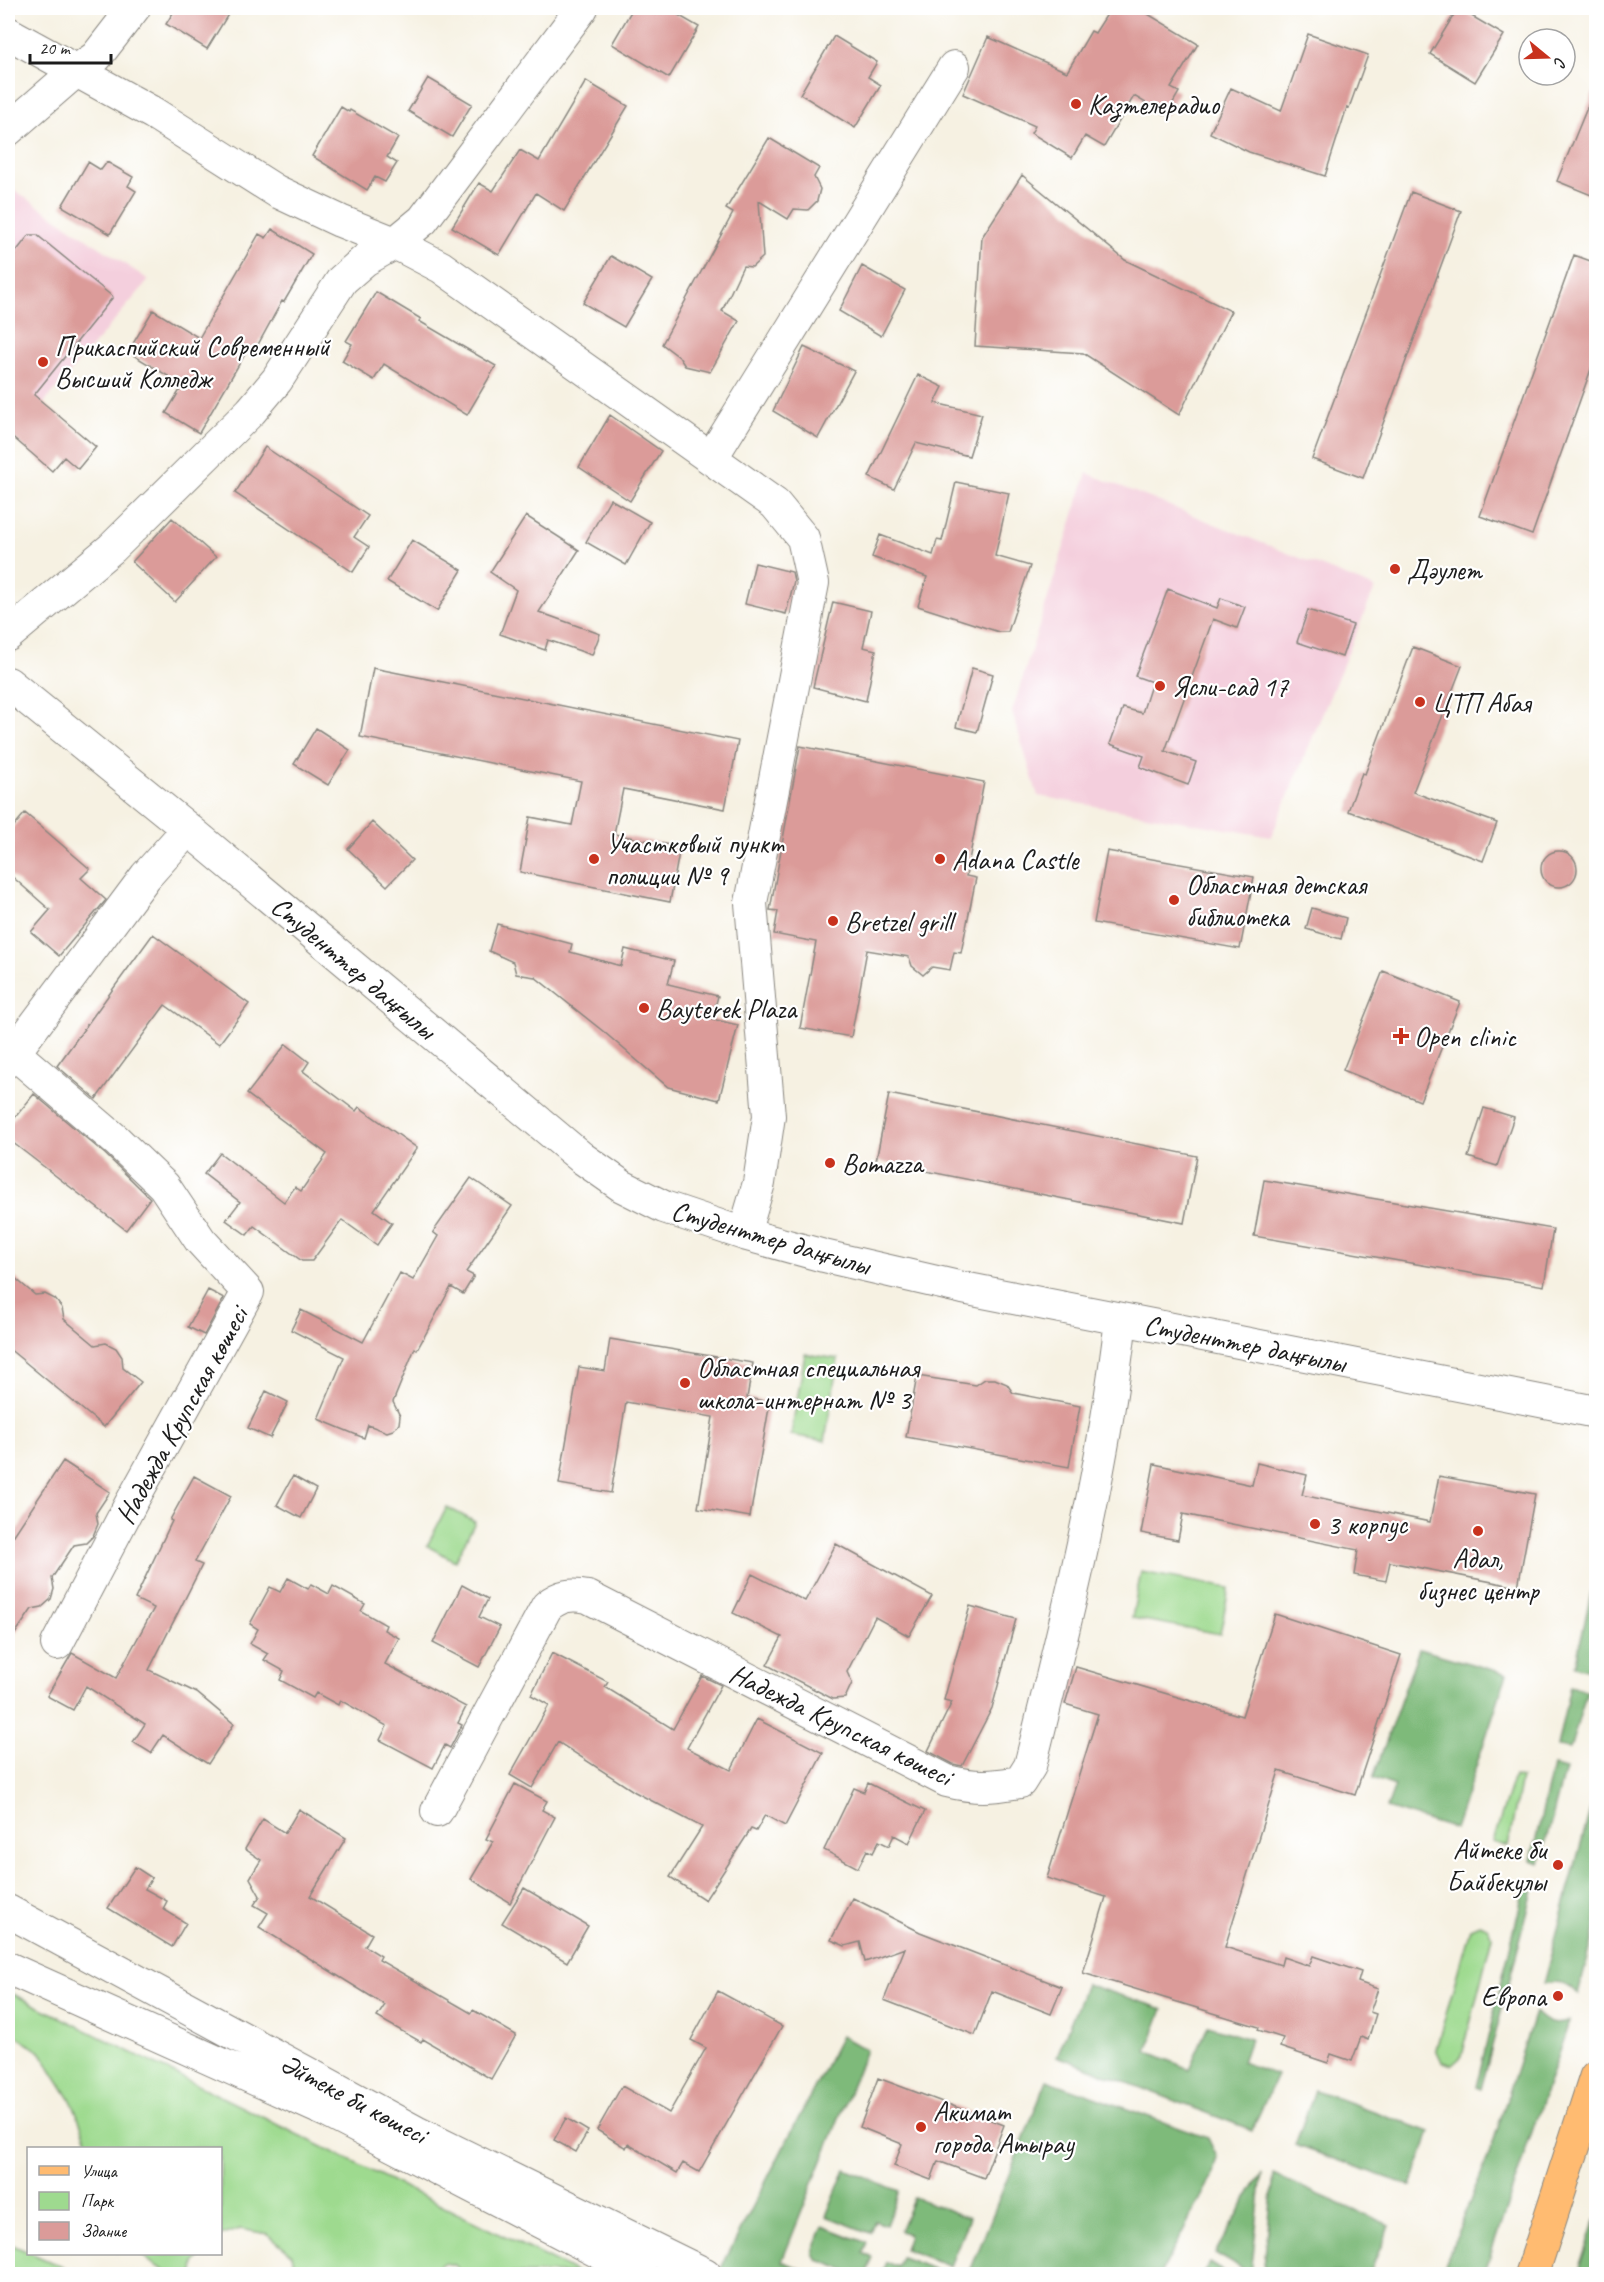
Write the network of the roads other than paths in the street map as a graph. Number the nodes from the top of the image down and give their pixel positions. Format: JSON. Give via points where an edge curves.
{"nodes":[{"id":1,"x":134,"y":8,"type":"edge"},
{"id":2,"x":582,"y":8,"type":"edge"},
{"id":3,"x":8,"y":33,"type":"edge"},
{"id":4,"x":954,"y":68,"type":"dead end"},
{"id":5,"x":76,"y":71,"type":"junction"},
{"id":6,"x":8,"y":130,"type":"edge"},
{"id":7,"x":395,"y":243,"type":"junction"},
{"id":8,"x":712,"y":457,"type":"junction"},
{"id":9,"x":8,"y":635,"type":"edge"},
{"id":10,"x":8,"y":683,"type":"edge"},
{"id":11,"x":188,"y":829,"type":"junction"},
{"id":12,"x":11,"y":1057,"type":"edge"},
{"id":13,"x":744,"y":1234,"type":"junction"},
{"id":14,"x":1121,"y":1319,"type":"junction"},
{"id":15,"x":1596,"y":1412,"type":"edge"},
{"id":16,"x":57,"y":1644,"type":"dead end"},
{"id":17,"x":437,"y":1811,"type":"dead end"},
{"id":18,"x":8,"y":1911,"type":"edge"},
{"id":19,"x":8,"y":1968,"type":"edge"},
{"id":20,"x":1596,"y":2077,"type":"edge"},
{"id":21,"x":641,"y":2274,"type":"edge"},
{"id":22,"x":705,"y":2274,"type":"edge"},
{"id":23,"x":1532,"y":2274,"type":"edge"}],
"edges":[{"from":1,"to":5,"type":"street","via":[[96,57]]},
{"from":2,"to":7,"type":"street","via":[[443,195],[423,220]]},
{"from":3,"to":5,"type":"street"},
{"from":4,"to":8,"type":"street"},
{"from":5,"to":6,"type":"street"},
{"from":5,"to":7,"type":"street","via":[[153,113],[276,191]]},
{"from":7,"to":8,"type":"street","via":[[441,267]]},
{"from":7,"to":9,"type":"street","via":[[365,260],[342,280],[277,380],[251,411],[112,548]]},
{"from":8,"to":13,"type":"street","via":[[775,504],[789,521],[802,538],[813,583],[752,903],[769,1116],[759,1183]]},
{"from":10,"to":11,"type":"street","name":"Студенттер даңғылы"},
{"from":11,"to":12,"type":"street","name":"Надежда Крупская көшесі","via":[[146,876]]},
{"from":11,"to":13,"type":"street","name":"Студенттер даңғылы","via":[[582,1158],[622,1186],[664,1206]]},
{"from":12,"to":16,"type":"street","name":"Надежда Крупская көшесі","via":[[117,1142],[164,1186],[200,1240],[249,1292]]},
{"from":13,"to":14,"type":"street","name":"Студенттер даңғылы","via":[[963,1288]]},
{"from":14,"to":15,"type":"street","name":"Студенттер даңғылы"},
{"from":14,"to":17,"type":"street","name":"Надежда Крупская көшесі","via":[[1078,1573],[1030,1766],[1020,1782],[971,1786],[947,1781],[588,1597],[573,1594],[557,1598],[547,1606]]},
{"from":18,"to":22,"type":"street","name":"Әйтеке би көшесі","via":[[416,2132]]},
{"from":19,"to":21,"type":"street","via":[[326,2111]]},
{"from":20,"to":23,"type":"main road"}]}
